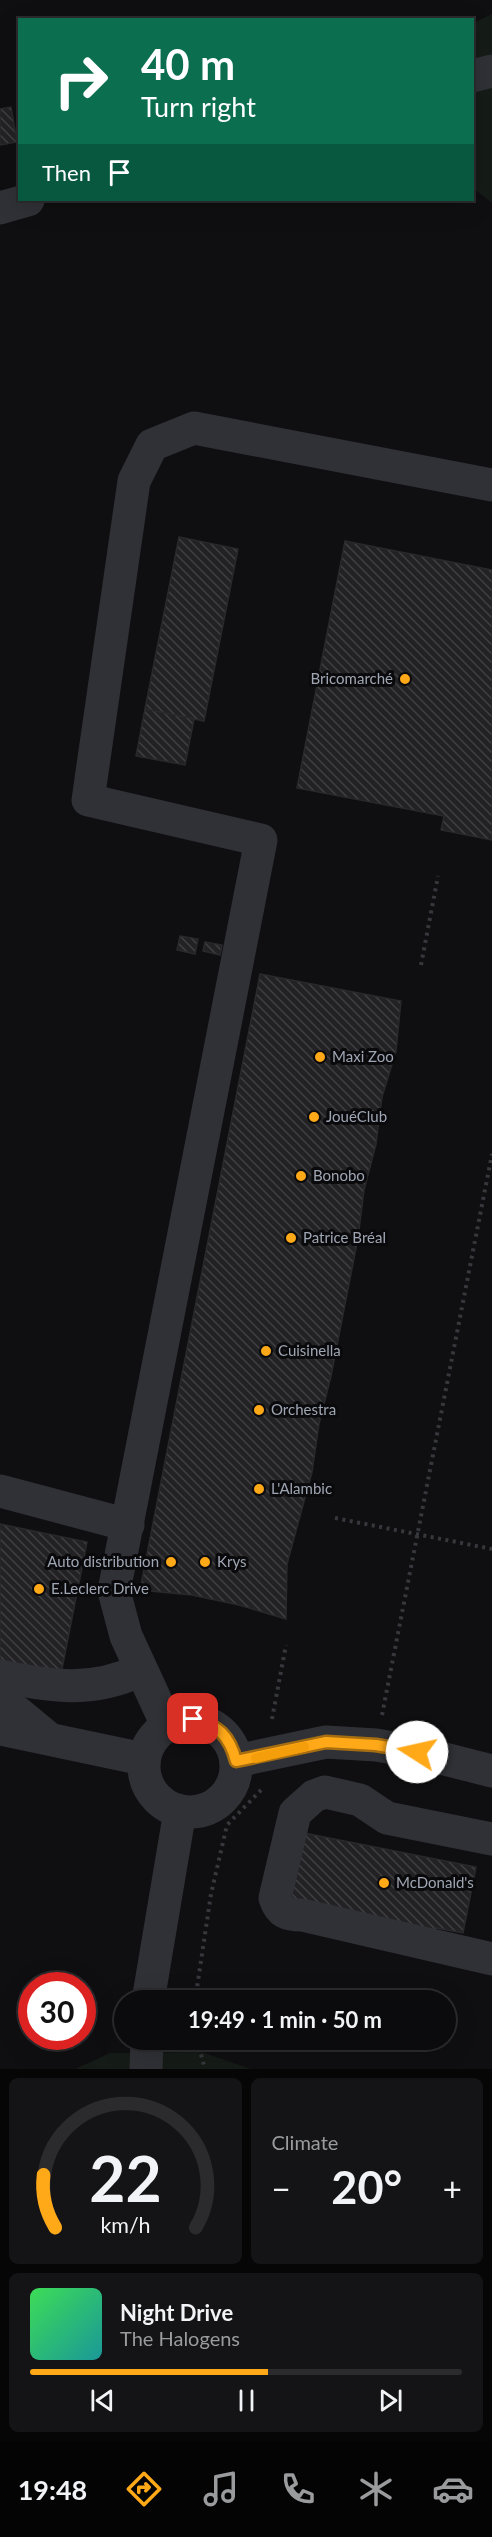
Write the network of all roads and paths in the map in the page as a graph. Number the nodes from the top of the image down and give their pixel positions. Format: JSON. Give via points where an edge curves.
{"nodes":[{"id":1,"x":492,"y":71,"type":"edge"},
{"id":2,"x":474,"y":76,"type":"edge"},
{"id":3,"x":24,"y":201,"type":"edge"},
{"id":4,"x":0,"y":208,"type":"edge"},
{"id":5,"x":492,"y":485,"type":"edge"},
{"id":6,"x":438,"y":876,"type":"dead end"},
{"id":7,"x":420,"y":965,"type":"dead end"},
{"id":8,"x":492,"y":1154,"type":"edge"},
{"id":9,"x":0,"y":1491,"type":"edge"},
{"id":10,"x":335,"y":1518,"type":"dead end"},
{"id":11,"x":128,"y":1525,"type":"junction"},
{"id":12,"x":418,"y":1535,"type":"junction"},
{"id":13,"x":492,"y":1550,"type":"edge"},
{"id":14,"x":141,"y":1670,"type":"junction"},
{"id":15,"x":0,"y":1676,"type":"edge"},
{"id":16,"x":0,"y":1698,"type":"edge"},
{"id":17,"x":167,"y":1725,"type":"junction"},
{"id":18,"x":0,"y":1729,"type":"edge"},
{"id":19,"x":50,"y":1739,"type":"junction"},
{"id":20,"x":376,"y":1745,"type":"junction"},
{"id":21,"x":143,"y":1759,"type":"junction"},
{"id":22,"x":236,"y":1761,"type":"junction"},
{"id":23,"x":492,"y":1771,"type":"edge"},
{"id":24,"x":180,"y":1811,"type":"junction"},
{"id":25,"x":492,"y":1839,"type":"edge"},
{"id":26,"x":492,"y":1959,"type":"edge"},
{"id":27,"x":150,"y":1990,"type":"edge"},
{"id":28,"x":147,"y":2050,"type":"edge"},
{"id":29,"x":200,"y":2050,"type":"edge"},
{"id":30,"x":146,"y":2069,"type":"edge"},
{"id":31,"x":205,"y":2069,"type":"edge"}],
"edges":[{"from":1,"to":2,"type":"street"},
{"from":3,"to":4,"type":"street"},
{"from":5,"to":11,"type":"street","via":[[194,428],[152,445],[134,481],[88,800],[261,840]]},
{"from":6,"to":7,"type":"path"},
{"from":8,"to":12,"type":"path"},
{"from":9,"to":11,"type":"street"},
{"from":10,"to":12,"type":"path"},
{"from":11,"to":14,"type":"street","via":[[114,1591],[126,1636]]},
{"from":12,"to":13,"type":"path"},
{"from":12,"to":20,"type":"path"},
{"from":14,"to":15,"type":"street","via":[[127,1677],[73,1687]]},
{"from":14,"to":17,"type":"street"},
{"from":16,"to":19,"type":"street"},
{"from":17,"to":21,"type":"street","via":[[156,1733]]},
{"from":17,"to":22,"type":"street","via":[[180,1720],[206,1722],[227,1738]]},
{"from":18,"to":19,"type":"street"},
{"from":19,"to":21,"type":"street"},
{"from":20,"to":22,"type":"street","via":[[326,1742]]},
{"from":20,"to":23,"type":"street"},
{"from":21,"to":24,"type":"street","via":[[147,1786],[166,1806]]},
{"from":22,"to":24,"type":"street","via":[[230,1789],[220,1801],[201,1810]]},
{"from":24,"to":27,"type":"street"},
{"from":25,"to":26,"type":"street","via":[[387,1818],[360,1800],[326,1792],[314,1796],[295,1814],[275,1898],[279,1909],[289,1916],[302,1915]]},
{"from":28,"to":30,"type":"street"},
{"from":29,"to":31,"type":"path"}]}
